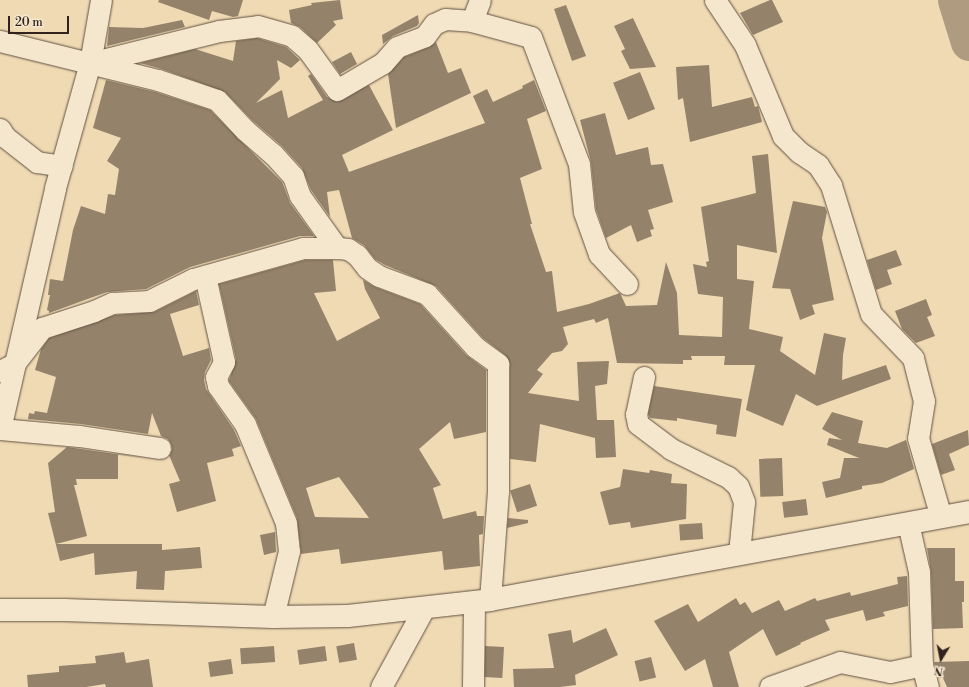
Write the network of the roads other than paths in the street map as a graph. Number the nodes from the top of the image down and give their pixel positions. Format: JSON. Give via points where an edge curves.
{"nodes":[{"id":1,"x":101,"y":0,"type":"edge"},
{"id":2,"x":480,"y":0,"type":"edge"},
{"id":3,"x":715,"y":0,"type":"edge"},
{"id":4,"x":472,"y":21,"type":"junction"},
{"id":5,"x":0,"y":41,"type":"edge"},
{"id":6,"x":90,"y":63,"type":"junction"},
{"id":7,"x":0,"y":129,"type":"edge"},
{"id":8,"x":62,"y":166,"type":"junction"},
{"id":9,"x":337,"y":248,"type":"junction"},
{"id":10,"x":205,"y":276,"type":"junction"},
{"id":11,"x":627,"y":284,"type":"dead end"},
{"id":12,"x":7,"y":368,"type":"edge"},
{"id":13,"x":644,"y":377,"type":"dead end"},
{"id":14,"x":0,"y":429,"type":"edge"},
{"id":15,"x":160,"y":448,"type":"dead end"},
{"id":16,"x":969,"y":512,"type":"edge"},
{"id":17,"x":941,"y":517,"type":"junction"},
{"id":18,"x":908,"y":523,"type":"junction"},
{"id":19,"x":739,"y":553,"type":"junction"},
{"id":20,"x":482,"y":600,"type":"junction"},
{"id":21,"x":424,"y":608,"type":"junction"},
{"id":22,"x":0,"y":610,"type":"edge"},
{"id":23,"x":273,"y":617,"type":"junction"},
{"id":24,"x":922,"y":665,"type":"junction"},
{"id":25,"x":381,"y":687,"type":"edge"},
{"id":26,"x":473,"y":687,"type":"edge"},
{"id":27,"x":770,"y":687,"type":"edge"},
{"id":28,"x":928,"y":687,"type":"edge"}],
"edges":[{"from":1,"to":6,"type":"street"},
{"from":2,"to":4,"type":"street"},
{"from":3,"to":17,"type":"street","via":[[745,45],[783,136],[799,152],[818,165],[831,184],[871,314],[913,358],[924,401],[918,438]]},
{"from":4,"to":6,"type":"street","via":[[445,19],[434,24],[425,36],[397,48],[383,63],[337,90],[308,50],[292,36],[258,26],[219,31]]},
{"from":4,"to":11,"type":"street","via":[[531,37],[579,164],[584,212],[599,254]]},
{"from":5,"to":6,"type":"street"},
{"from":6,"to":8,"type":"street"},
{"from":6,"to":9,"type":"street","via":[[158,80],[217,100],[244,130],[273,154],[293,176],[300,196]]},
{"from":7,"to":8,"type":"street","via":[[5,137],[37,162]]},
{"from":8,"to":12,"type":"street"},
{"from":9,"to":10,"type":"street","via":[[302,248]]},
{"from":9,"to":20,"type":"street","via":[[348,249],[379,276],[427,294],[475,347],[498,364],[498,491]]},
{"from":10,"to":12,"type":"street","via":[[149,301],[112,303],[42,328]]},
{"from":10,"to":23,"type":"street","via":[[224,362],[216,377],[218,386],[245,424],[286,523],[289,551]]},
{"from":12,"to":14,"type":"street"},
{"from":13,"to":19,"type":"street","via":[[636,414],[638,424],[671,450],[728,477],[738,486],[744,502]]},
{"from":14,"to":15,"type":"street","via":[[79,436]]},
{"from":16,"to":17,"type":"street"},
{"from":17,"to":18,"type":"street"},
{"from":18,"to":19,"type":"street"},
{"from":18,"to":24,"type":"street","via":[[919,572]]},
{"from":19,"to":20,"type":"street"},
{"from":20,"to":21,"type":"street"},
{"from":20,"to":26,"type":"street"},
{"from":21,"to":23,"type":"street","via":[[348,616]]},
{"from":21,"to":25,"type":"street"},
{"from":22,"to":23,"type":"street"},
{"from":24,"to":27,"type":"street","via":[[890,672],[840,662]]},
{"from":24,"to":28,"type":"street"}]}
